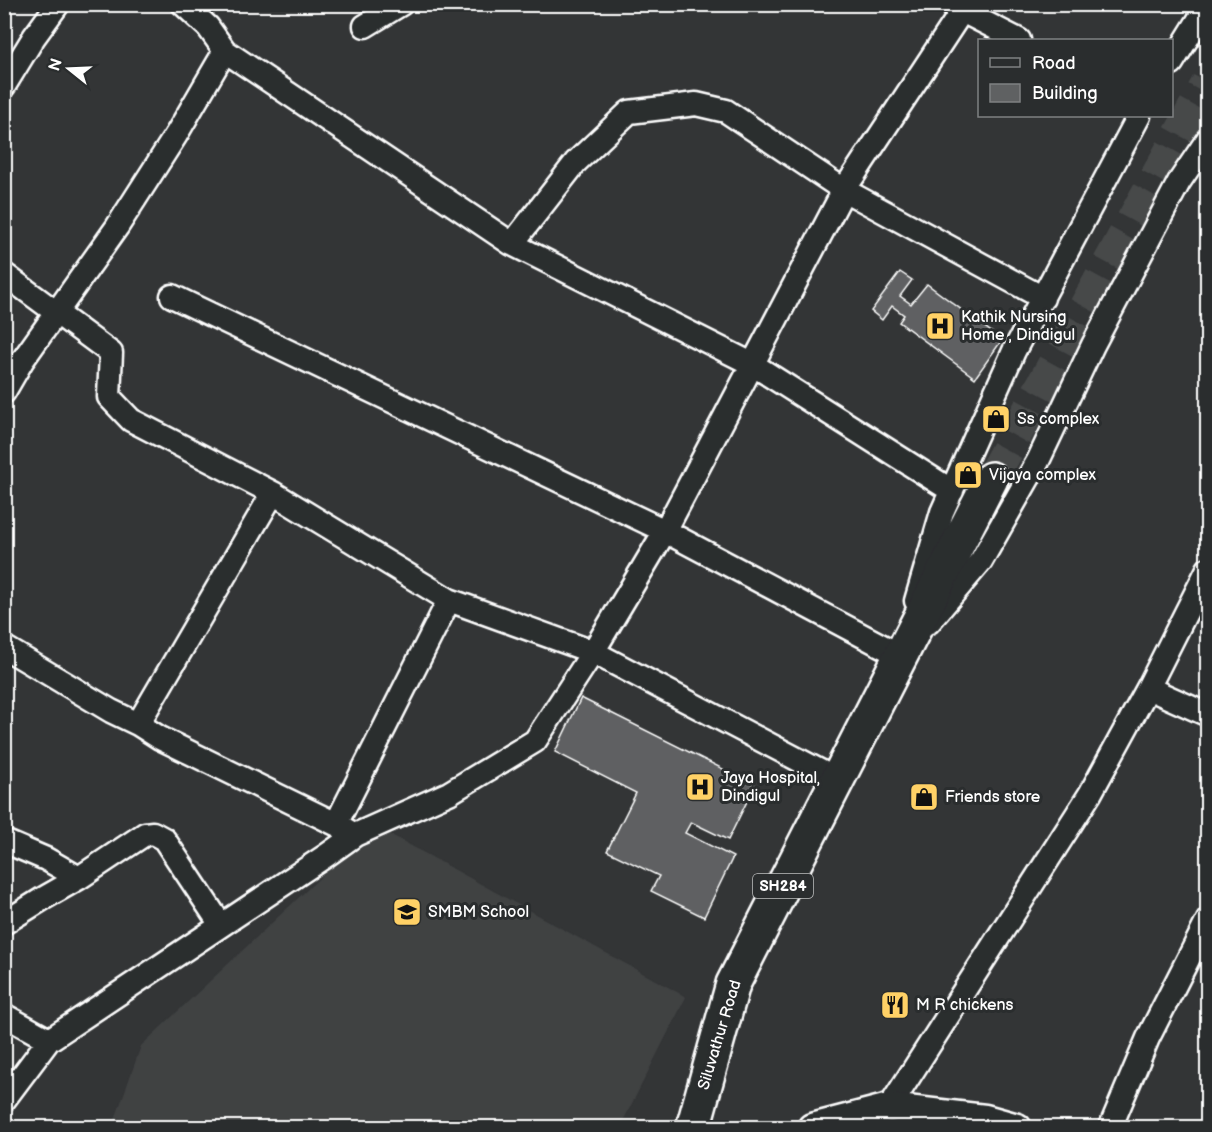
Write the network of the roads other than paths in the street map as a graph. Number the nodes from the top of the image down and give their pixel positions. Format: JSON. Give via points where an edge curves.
{"nodes":[{"id":1,"x":58,"y":4,"type":"edge"},
{"id":2,"x":183,"y":4,"type":"edge"},
{"id":3,"x":401,"y":4,"type":"edge"},
{"id":4,"x":1208,"y":5,"type":"edge"},
{"id":5,"x":957,"y":8,"type":"edge"},
{"id":6,"x":365,"y":26,"type":"dead end"},
{"id":7,"x":1017,"y":39,"type":"edge"},
{"id":8,"x":225,"y":51,"type":"junction"},
{"id":9,"x":1173,"y":61,"type":"edge"},
{"id":10,"x":4,"y":86,"type":"edge"},
{"id":11,"x":1138,"y":117,"type":"edge"},
{"id":12,"x":1207,"y":139,"type":"edge"},
{"id":13,"x":844,"y":190,"type":"junction"},
{"id":14,"x":512,"y":244,"type":"junction"},
{"id":15,"x":4,"y":274,"type":"edge"},
{"id":16,"x":172,"y":296,"type":"dead end"},
{"id":17,"x":1043,"y":298,"type":"junction"},
{"id":18,"x":57,"y":312,"type":"junction"},
{"id":19,"x":752,"y":364,"type":"junction"},
{"id":20,"x":4,"y":392,"type":"edge"},
{"id":21,"x":991,"y":479,"type":"tunnel mouth"},
{"id":22,"x":952,"y":491,"type":"junction"},
{"id":23,"x":273,"y":493,"type":"junction"},
{"id":24,"x":664,"y":531,"type":"junction"},
{"id":25,"x":1208,"y":569,"type":"edge"},
{"id":26,"x":449,"y":600,"type":"junction"},
{"id":27,"x":4,"y":647,"type":"edge"},
{"id":28,"x":593,"y":652,"type":"junction"},
{"id":29,"x":900,"y":656,"type":"junction"},
{"id":30,"x":1148,"y":688,"type":"junction"},
{"id":31,"x":1208,"y":715,"type":"edge"},
{"id":32,"x":138,"y":724,"type":"junction"},
{"id":33,"x":837,"y":780,"type":"junction"},
{"id":34,"x":345,"y":830,"type":"junction"},
{"id":35,"x":4,"y":841,"type":"edge"},
{"id":36,"x":79,"y":878,"type":"junction"},
{"id":37,"x":1208,"y":920,"type":"edge"},
{"id":38,"x":4,"y":923,"type":"edge"},
{"id":39,"x":221,"y":925,"type":"junction"},
{"id":40,"x":4,"y":1015,"type":"edge"},
{"id":41,"x":49,"y":1040,"type":"junction"},
{"id":42,"x":4,"y":1100,"type":"edge"},
{"id":43,"x":889,"y":1107,"type":"junction"},
{"id":44,"x":693,"y":1128,"type":"edge"},
{"id":45,"x":812,"y":1128,"type":"edge"},
{"id":46,"x":1017,"y":1128,"type":"edge"},
{"id":47,"x":1110,"y":1128,"type":"edge"}],
"edges":[{"from":1,"to":10,"type":"street"},
{"from":2,"to":8,"type":"street","via":[[208,27]]},
{"from":3,"to":6,"type":"street"},
{"from":4,"to":9,"type":"street"},
{"from":5,"to":7,"type":"street"},
{"from":5,"to":13,"type":"street"},
{"from":8,"to":14,"type":"street"},
{"from":8,"to":18,"type":"street","via":[[117,227]]},
{"from":11,"to":17,"type":"street"},
{"from":12,"to":29,"type":"street","via":[[1179,182],[1093,345],[1038,461],[981,561]]},
{"from":13,"to":14,"type":"street","via":[[726,111],[696,104],[629,112],[576,162]]},
{"from":13,"to":17,"type":"street"},
{"from":13,"to":19,"type":"street"},
{"from":14,"to":19,"type":"street"},
{"from":15,"to":18,"type":"street"},
{"from":16,"to":24,"type":"street"},
{"from":17,"to":22,"type":"street","via":[[1014,351]]},
{"from":18,"to":20,"type":"street"},
{"from":18,"to":23,"type":"street","via":[[111,354],[109,397],[131,420]]},
{"from":19,"to":22,"type":"street"},
{"from":19,"to":24,"type":"street"},
{"from":21,"to":29,"type":"main road","number":"SH284"},
{"from":22,"to":29,"type":"street","via":[[942,512]]},
{"from":23,"to":26,"type":"street"},
{"from":23,"to":32,"type":"street"},
{"from":24,"to":28,"type":"street"},
{"from":24,"to":29,"type":"street"},
{"from":25,"to":30,"type":"street"},
{"from":26,"to":28,"type":"street"},
{"from":26,"to":34,"type":"street"},
{"from":27,"to":32,"type":"street"},
{"from":28,"to":33,"type":"street"},
{"from":28,"to":34,"type":"street","via":[[535,741],[449,793]]},
{"from":29,"to":33,"type":"main road","name":"Siluvathur Road","number":"SH284"},
{"from":30,"to":31,"type":"street"},
{"from":30,"to":43,"type":"street","via":[[1090,794]]},
{"from":32,"to":34,"type":"street"},
{"from":33,"to":44,"type":"main road","name":"Siluvathur Road","number":"SH284","via":[[733,984]]},
{"from":34,"to":39,"type":"street","via":[[327,855]]},
{"from":35,"to":36,"type":"street"},
{"from":36,"to":38,"type":"street"},
{"from":36,"to":39,"type":"street","via":[[145,834],[153,833],[164,839]]},
{"from":37,"to":47,"type":"street","via":[[1148,1038]]},
{"from":39,"to":41,"type":"street"},
{"from":40,"to":41,"type":"street"},
{"from":41,"to":42,"type":"street"},
{"from":43,"to":45,"type":"street"},
{"from":43,"to":46,"type":"street","via":[[985,1119]]}]}
